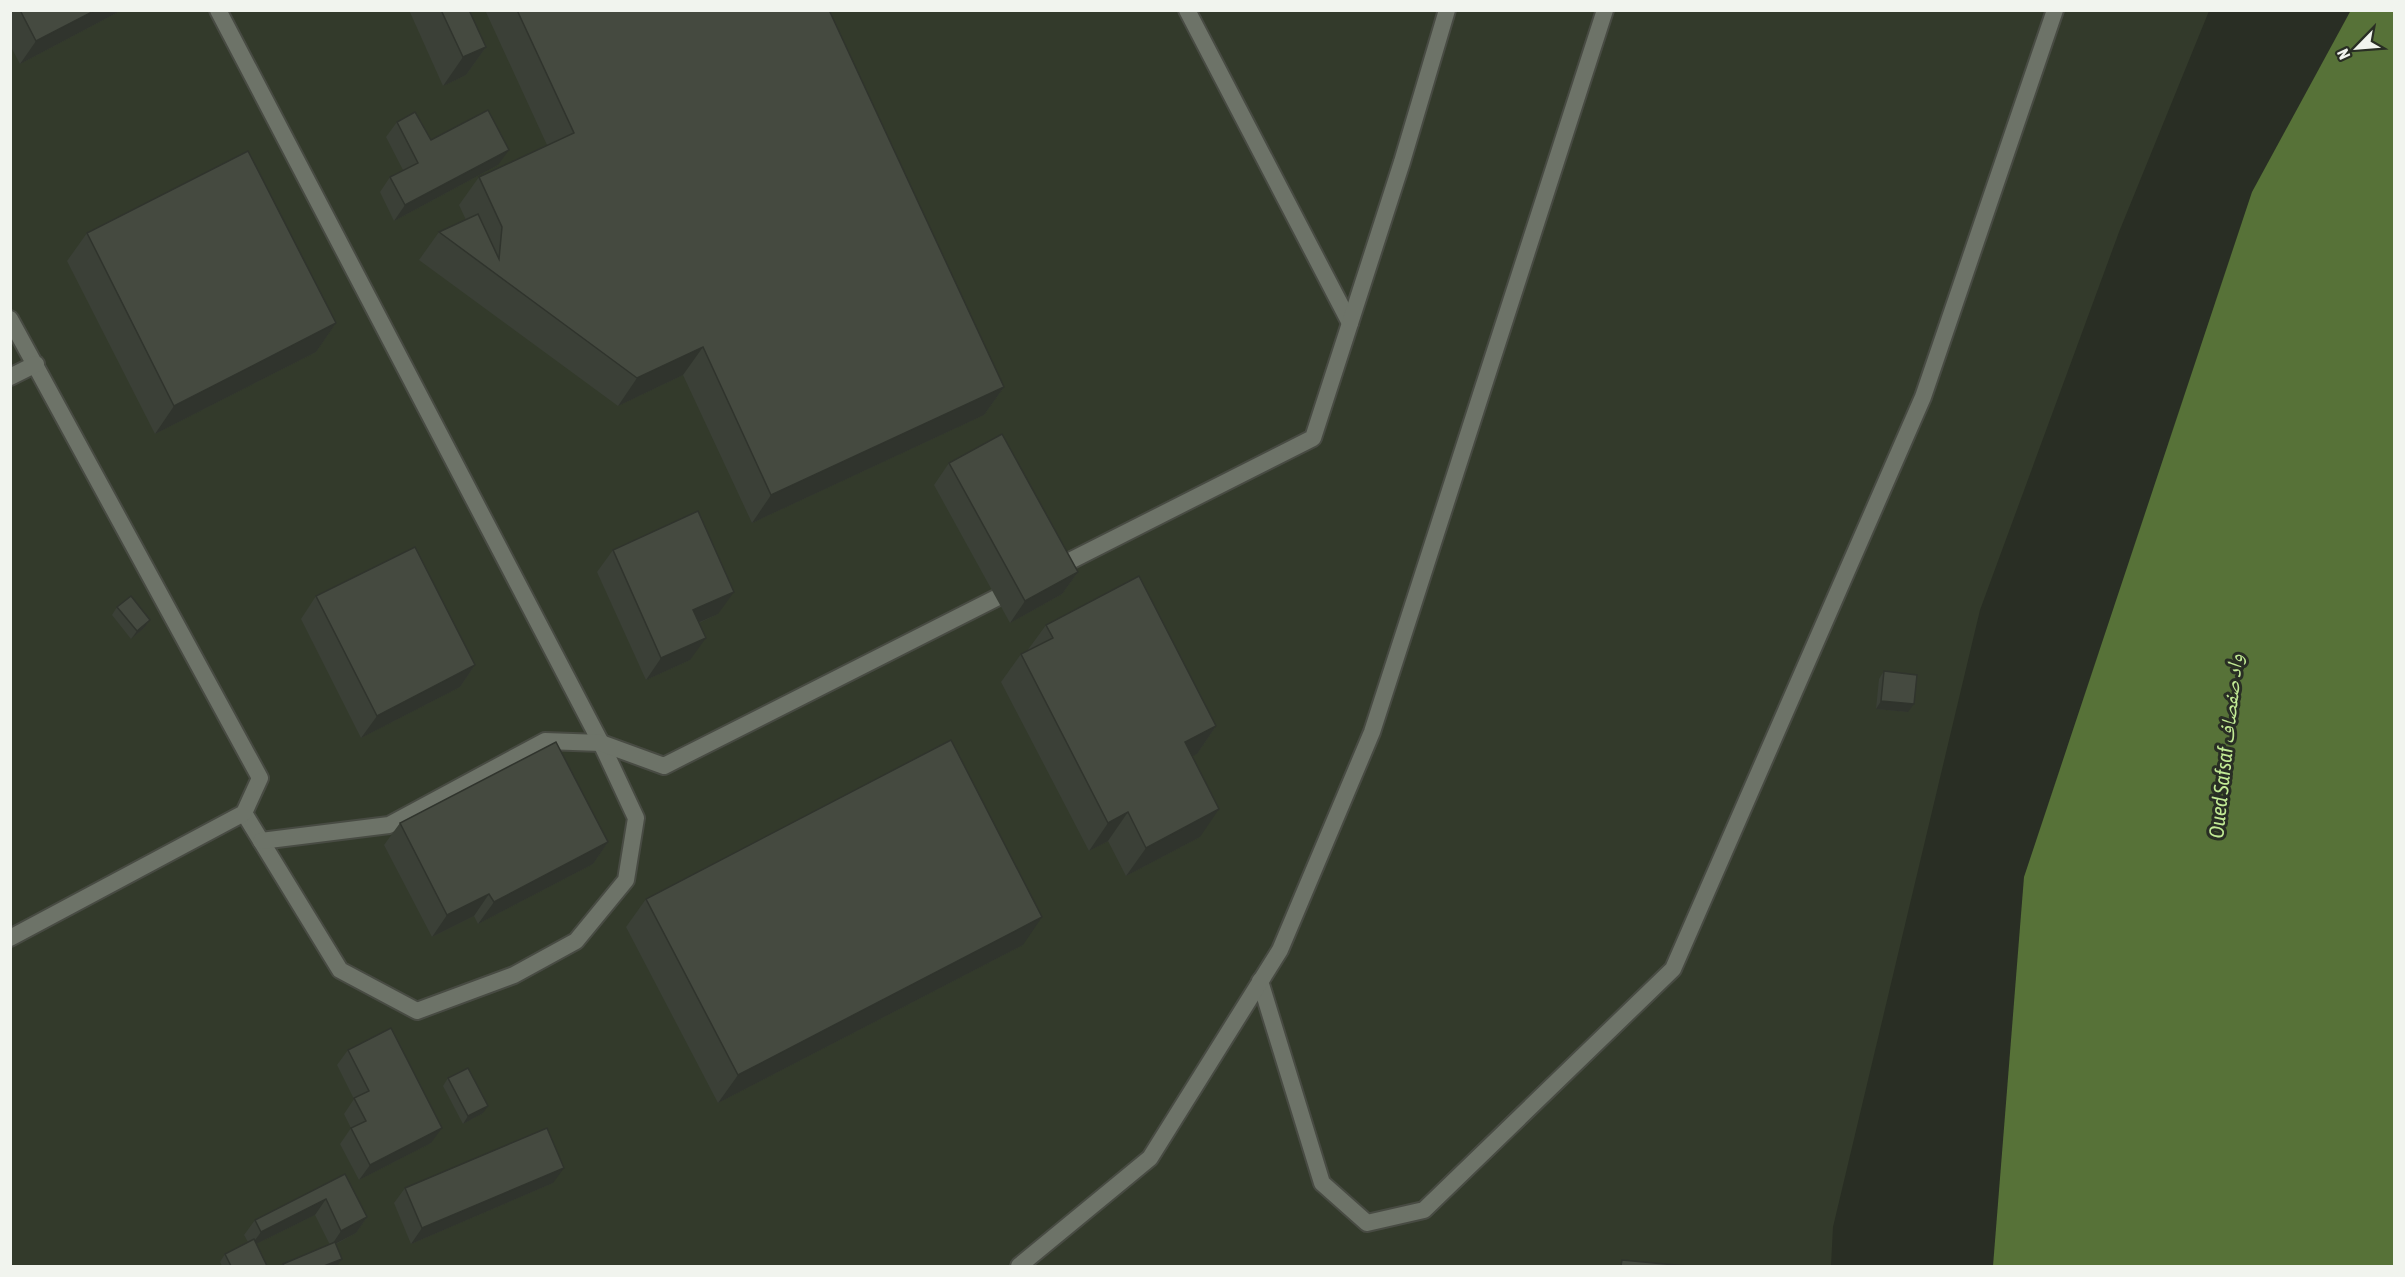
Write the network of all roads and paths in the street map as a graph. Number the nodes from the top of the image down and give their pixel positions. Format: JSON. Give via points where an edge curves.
{"nodes":[{"id":1,"x":218,"y":10,"type":"edge"},
{"id":2,"x":1187,"y":10,"type":"edge"},
{"id":3,"x":1447,"y":10,"type":"edge"},
{"id":4,"x":1605,"y":10,"type":"edge"},
{"id":5,"x":2055,"y":10,"type":"edge"},
{"id":6,"x":10,"y":319,"type":"edge"},
{"id":7,"x":1350,"y":323,"type":"junction"},
{"id":8,"x":36,"y":364,"type":"junction"},
{"id":9,"x":10,"y":377,"type":"edge"},
{"id":10,"x":601,"y":743,"type":"junction"},
{"id":11,"x":244,"y":813,"type":"junction"},
{"id":12,"x":261,"y":841,"type":"junction"},
{"id":13,"x":10,"y":938,"type":"edge"},
{"id":14,"x":1260,"y":981,"type":"junction"},
{"id":15,"x":1019,"y":1266,"type":"edge"}],
"edges":[{"from":1,"to":10,"type":"lane"},
{"from":2,"to":7,"type":"lane"},
{"from":3,"to":7,"type":"lane"},
{"from":4,"to":14,"type":"lane","via":[[1372,732],[1280,950]]},
{"from":5,"to":14,"type":"lane","via":[[1923,397],[1673,969],[1424,1210],[1366,1223],[1322,1184]]},
{"from":6,"to":8,"type":"lane"},
{"from":7,"to":10,"type":"lane","via":[[1313,438],[664,766]]},
{"from":8,"to":9,"type":"lane"},
{"from":8,"to":11,"type":"lane","via":[[260,778]]},
{"from":10,"to":12,"type":"lane","via":[[545,741],[389,825]]},
{"from":10,"to":12,"type":"lane","via":[[636,818],[626,880],[576,941],[514,975],[417,1011],[340,970]]},
{"from":11,"to":12,"type":"lane"},
{"from":11,"to":13,"type":"lane"},
{"from":14,"to":15,"type":"lane","via":[[1150,1158]]}]}
